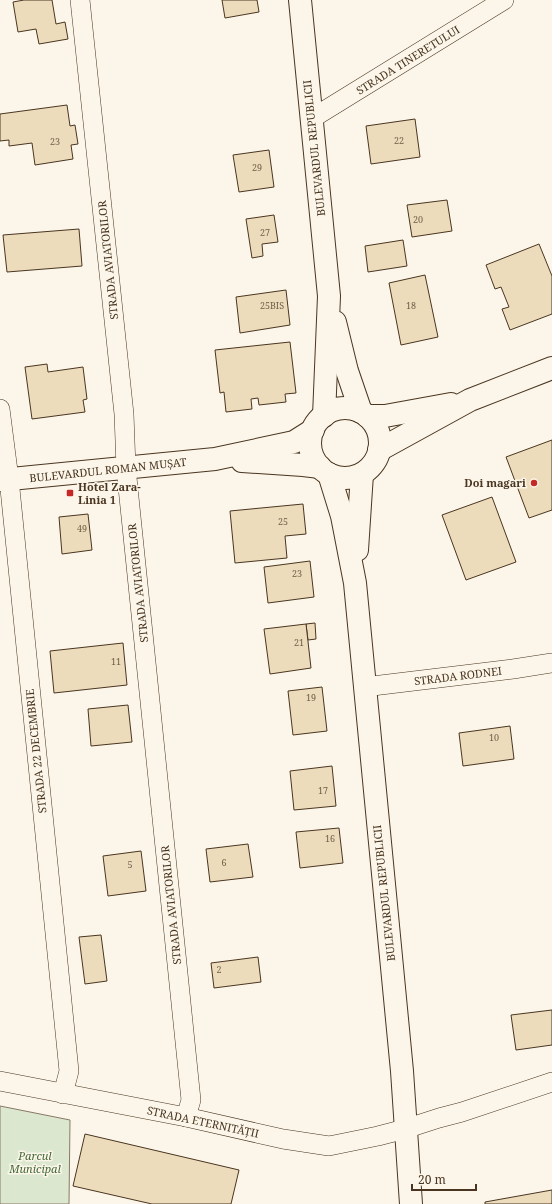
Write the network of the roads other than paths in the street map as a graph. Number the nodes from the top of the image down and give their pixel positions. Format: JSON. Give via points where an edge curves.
{"nodes":[{"id":1,"x":80,"y":0,"type":"edge"},
{"id":2,"x":300,"y":0,"type":"edge"},
{"id":3,"x":504,"y":0,"type":"edge"},
{"id":4,"x":312,"y":120,"type":"junction"},
{"id":5,"x":328,"y":296,"type":"junction"},
{"id":6,"x":552,"y":368,"type":"edge"},
{"id":7,"x":470,"y":400,"type":"junction"},
{"id":8,"x":0,"y":409,"type":"edge"},
{"id":9,"x":364,"y":414,"type":"junction"},
{"id":10,"x":318,"y":423,"type":"junction"},
{"id":11,"x":379,"y":450,"type":"junction"},
{"id":12,"x":215,"y":459,"type":"junction"},
{"id":13,"x":126,"y":468,"type":"junction"},
{"id":14,"x":324,"y":471,"type":"junction"},
{"id":15,"x":362,"y":474,"type":"junction"},
{"id":16,"x":4,"y":480,"type":"edge"},
{"id":17,"x":355,"y":583,"type":"junction"},
{"id":18,"x":552,"y":663,"type":"edge"},
{"id":19,"x":364,"y":687,"type":"junction"},
{"id":20,"x":0,"y":1081,"type":"edge"},
{"id":21,"x":552,"y":1082,"type":"edge"},
{"id":22,"x":63,"y":1094,"type":"junction"},
{"id":23,"x":186,"y":1117,"type":"junction"},
{"id":24,"x":405,"y":1129,"type":"junction"},
{"id":25,"x":412,"y":1204,"type":"edge"}],
"edges":[{"from":1,"to":13,"type":"street","name":"STRADA AVIATORILOR","via":[[124,414]]},
{"from":2,"to":4,"type":"main road","name":"BULEVARDUL REPUBLICII"},
{"from":3,"to":4,"type":"street","name":"STRADA TINERETULUI"},
{"from":4,"to":5,"type":"main road","name":"BULEVARDUL REPUBLICII"},
{"from":5,"to":9,"type":"main road","name":"BULEVARDUL REPUBLICII","via":[[346,372]]},
{"from":5,"to":10,"type":"main road","name":"BULEVARDUL REPUBLICII"},
{"from":6,"to":7,"type":"main road"},
{"from":7,"to":9,"type":"main road","via":[[385,416]]},
{"from":7,"to":11,"type":"main road"},
{"from":8,"to":16,"type":"street","name":"STRADA 22 DECEMBRIE"},
{"from":9,"to":10,"type":"main road","via":[[342,409],[332,411]]},
{"from":9,"to":11,"type":"main road","via":[[374,423],[378,432]]},
{"from":10,"to":12,"type":"main road","name":"BULEVARDUL ROMAN MUȘAT","via":[[294,442]]},
{"from":10,"to":14,"type":"main road","via":[[311,439],[311,449],[314,459]]},
{"from":11,"to":15,"type":"main road","via":[[376,460]]},
{"from":12,"to":13,"type":"main road","name":"BULEVARDUL ROMAN MUȘAT"},
{"from":12,"to":14,"type":"main road","name":"BULEVARDUL ROMAN MUȘAT","via":[[303,465]]},
{"from":13,"to":16,"type":"main road","name":"BULEVARDUL ROMAN MUȘAT"},
{"from":13,"to":23,"type":"street","name":"STRADA AVIATORILOR","via":[[191,1100]]},
{"from":14,"to":15,"type":"main road","via":[[346,478]]},
{"from":14,"to":17,"type":"main road","name":"BULEVARDUL REPUBLICII","via":[[342,516]]},
{"from":15,"to":17,"type":"main road","name":"BULEVARDUL REPUBLICII"},
{"from":16,"to":22,"type":"street","name":"STRADA 22 DECEMBRIE","via":[[69,1072]]},
{"from":17,"to":19,"type":"main road","name":"BULEVARDUL REPUBLICII"},
{"from":18,"to":19,"type":"street","name":"STRADA RODNEI"},
{"from":19,"to":24,"type":"main road","name":"BULEVARDUL REPUBLICII","via":[[402,1071]]},
{"from":20,"to":22,"type":"street","name":"STRADA ETERNITĂȚII"},
{"from":21,"to":24,"type":"street","name":"STRADA ETERNITĂȚII"},
{"from":22,"to":23,"type":"street","name":"STRADA ETERNITĂȚII"},
{"from":23,"to":24,"type":"street","name":"STRADA ETERNITĂȚII","via":[[283,1139],[329,1146]]},
{"from":24,"to":25,"type":"main road","name":"BULEVARDUL REPUBLICII"}]}
